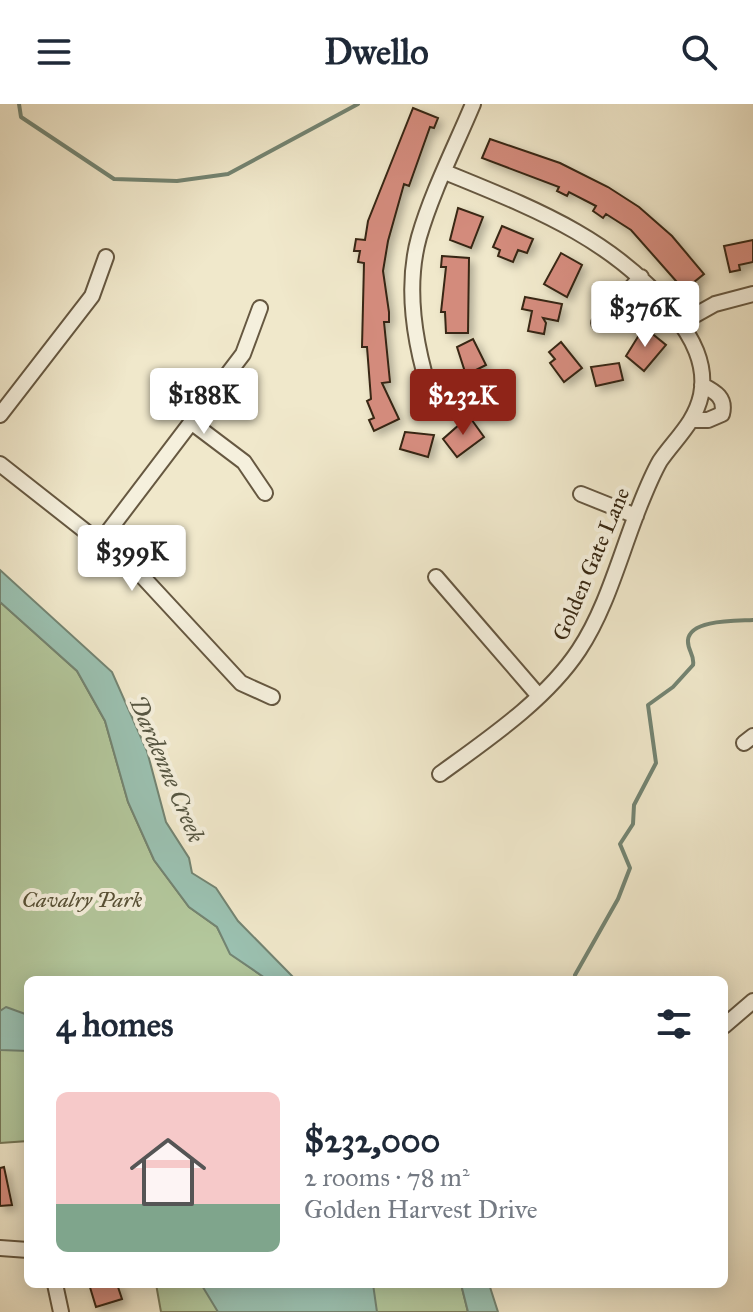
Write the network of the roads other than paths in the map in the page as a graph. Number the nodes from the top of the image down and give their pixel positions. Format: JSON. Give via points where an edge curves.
{"nodes":[{"id":1,"x":473,"y":104,"type":"edge"},
{"id":2,"x":445,"y":172,"type":"junction"},
{"id":3,"x":106,"y":257,"type":"dead end"},
{"id":4,"x":641,"y":277,"type":"junction"},
{"id":5,"x":753,"y":294,"type":"edge"},
{"id":6,"x":260,"y":308,"type":"dead end"},
{"id":7,"x":599,"y":323,"type":"dead end"},
{"id":8,"x":681,"y":323,"type":"junction"},
{"id":9,"x":702,"y":385,"type":"junction"},
{"id":10,"x":433,"y":402,"type":"dead end"},
{"id":11,"x":0,"y":415,"type":"edge"},
{"id":12,"x":693,"y":420,"type":"junction"},
{"id":13,"x":191,"y":422,"type":"junction"},
{"id":14,"x":0,"y":464,"type":"edge"},
{"id":15,"x":265,"y":493,"type":"dead end"},
{"id":16,"x":581,"y":494,"type":"dead end"},
{"id":17,"x":636,"y":516,"type":"junction"},
{"id":18,"x":101,"y":541,"type":"junction"},
{"id":19,"x":436,"y":577,"type":"dead end"},
{"id":20,"x":538,"y":695,"type":"junction"},
{"id":21,"x":272,"y":697,"type":"dead end"},
{"id":22,"x":440,"y":774,"type":"dead end"},
{"id":23,"x":753,"y":1001,"type":"edge"},
{"id":24,"x":728,"y":1023,"type":"edge"},
{"id":25,"x":0,"y":1248,"type":"edge"},
{"id":26,"x":24,"y":1248,"type":"edge"},
{"id":27,"x":56,"y":1288,"type":"edge"},
{"id":28,"x":61,"y":1312,"type":"edge"}],
"edges":[{"from":1,"to":2,"type":"street"},
{"from":2,"to":4,"type":"street","name":"Golden Gate Lane","via":[[587,236]]},
{"from":2,"to":10,"type":"street","via":[[419,237],[414,273],[416,344]]},
{"from":3,"to":11,"type":"street","via":[[92,296]]},
{"from":4,"to":7,"type":"street"},
{"from":4,"to":8,"type":"street","name":"Golden Gate Lane"},
{"from":5,"to":8,"type":"street","via":[[715,304]]},
{"from":6,"to":13,"type":"street","via":[[243,354]]},
{"from":8,"to":9,"type":"street","name":"Golden Gate Lane","via":[[699,354]]},
{"from":9,"to":12,"type":"street","name":"Golden Gate Lane"},
{"from":9,"to":12,"type":"street","name":"Golden Gate Lane","via":[[721,397],[722,414]]},
{"from":12,"to":17,"type":"street","name":"Golden Gate Lane","via":[[658,464]]},
{"from":13,"to":15,"type":"street","via":[[244,462]]},
{"from":13,"to":18,"type":"street"},
{"from":14,"to":18,"type":"street"},
{"from":16,"to":17,"type":"street"},
{"from":17,"to":20,"type":"street","name":"Golden Gate Lane","via":[[586,638]]},
{"from":18,"to":21,"type":"street","via":[[141,575],[241,683]]},
{"from":19,"to":20,"type":"street"},
{"from":20,"to":22,"type":"street","name":"Golden Gate Lane"},
{"from":23,"to":24,"type":"street"},
{"from":25,"to":26,"type":"street"},
{"from":27,"to":28,"type":"street"}]}
